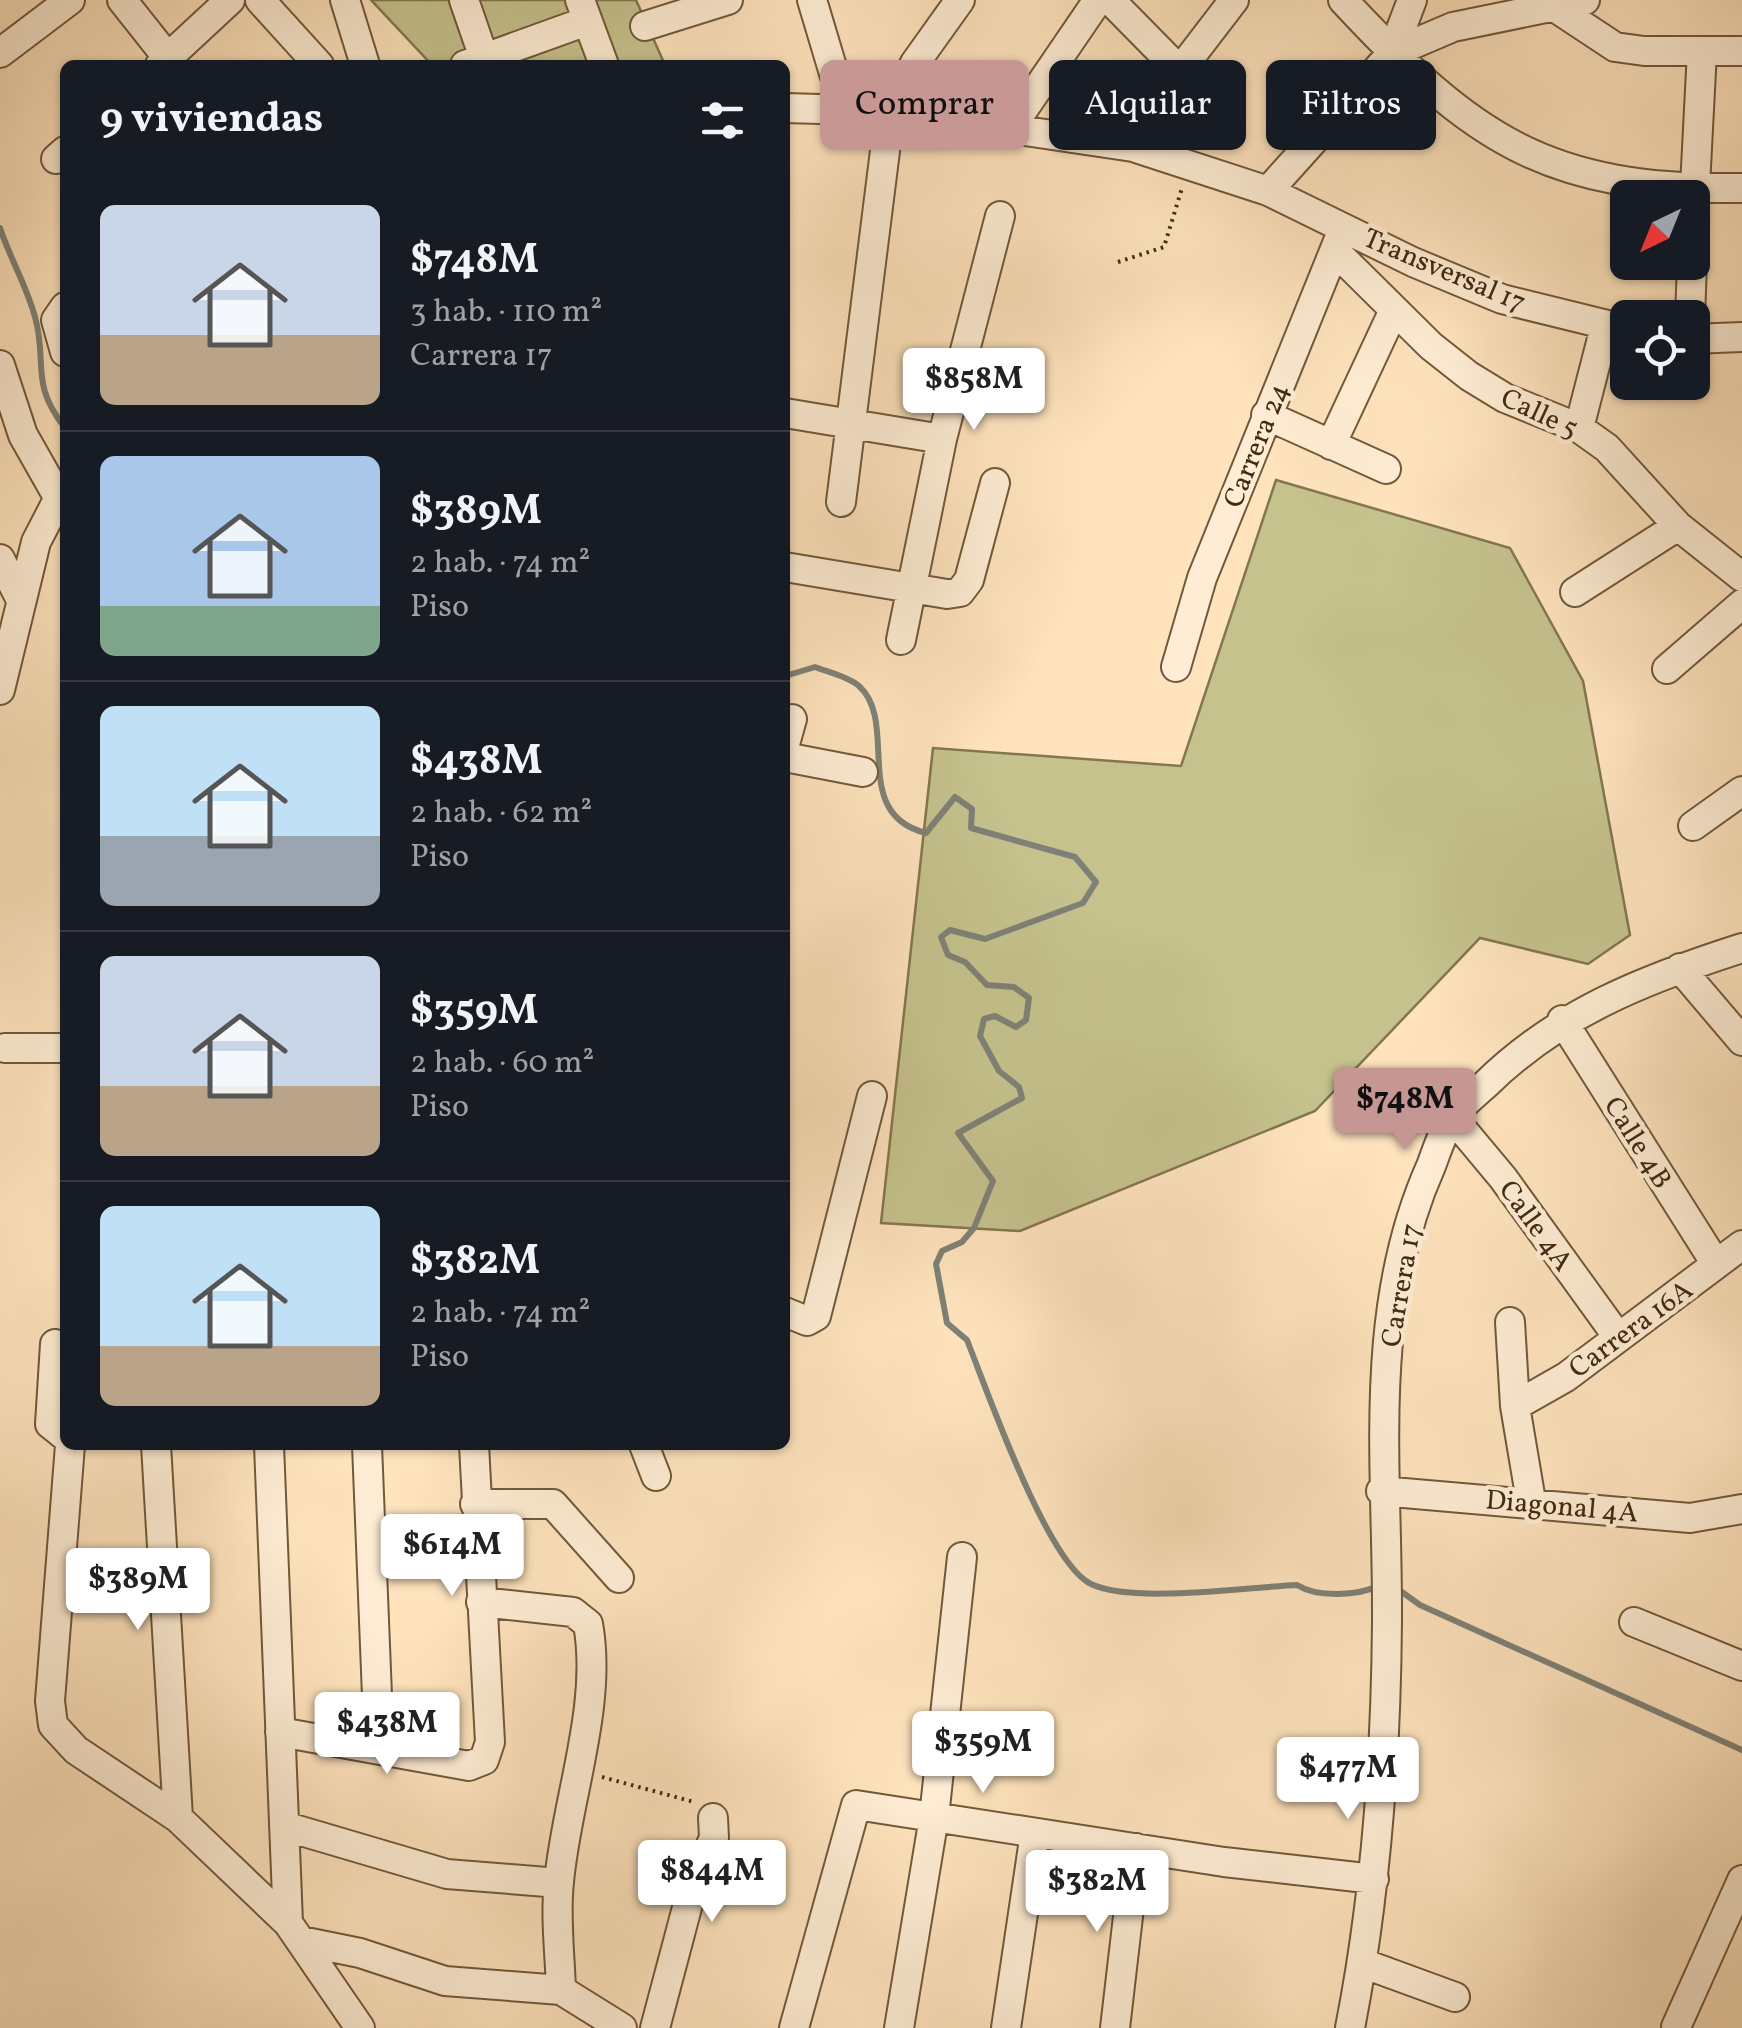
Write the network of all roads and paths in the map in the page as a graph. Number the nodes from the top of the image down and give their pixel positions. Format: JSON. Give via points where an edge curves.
{"nodes":[{"id":1,"x":70,"y":0,"type":"edge"},
{"id":2,"x":122,"y":0,"type":"edge"},
{"id":3,"x":230,"y":0,"type":"edge"},
{"id":4,"x":260,"y":0,"type":"edge"},
{"id":5,"x":345,"y":0,"type":"edge"},
{"id":6,"x":464,"y":0,"type":"edge"},
{"id":7,"x":728,"y":0,"type":"edge"},
{"id":8,"x":812,"y":0,"type":"edge"},
{"id":9,"x":960,"y":0,"type":"edge"},
{"id":10,"x":1098,"y":0,"type":"edge"},
{"id":11,"x":1110,"y":0,"type":"edge"},
{"id":12,"x":1234,"y":0,"type":"edge"},
{"id":13,"x":1343,"y":0,"type":"edge"},
{"id":14,"x":1412,"y":0,"type":"edge"},
{"id":15,"x":1584,"y":0,"type":"edge"},
{"id":16,"x":1556,"y":8,"type":"junction"},
{"id":17,"x":584,"y":10,"type":"edge"},
{"id":18,"x":645,"y":26,"type":"dead end"},
{"id":19,"x":1742,"y":51,"type":"edge"},
{"id":20,"x":1702,"y":52,"type":"junction"},
{"id":21,"x":1392,"y":53,"type":"junction"},
{"id":22,"x":0,"y":54,"type":"edge"},
{"id":23,"x":163,"y":60,"type":"edge"},
{"id":24,"x":165,"y":60,"type":"edge"},
{"id":25,"x":315,"y":60,"type":"edge"},
{"id":26,"x":363,"y":60,"type":"edge"},
{"id":27,"x":474,"y":60,"type":"edge"},
{"id":28,"x":478,"y":60,"type":"edge"},
{"id":29,"x":602,"y":60,"type":"edge"},
{"id":30,"x":830,"y":60,"type":"edge"},
{"id":31,"x":916,"y":60,"type":"edge"},
{"id":32,"x":1168,"y":60,"type":"edge"},
{"id":33,"x":1189,"y":60,"type":"edge"},
{"id":34,"x":1029,"y":101,"type":"edge"},
{"id":35,"x":820,"y":107,"type":"edge"},
{"id":36,"x":790,"y":108,"type":"edge"},
{"id":37,"x":885,"y":150,"type":"edge"},
{"id":38,"x":1144,"y":150,"type":"edge"},
{"id":39,"x":1188,"y":164,"type":"junction"},
{"id":40,"x":1617,"y":180,"type":"edge"},
{"id":41,"x":1695,"y":180,"type":"edge"},
{"id":42,"x":1710,"y":188,"type":"edge"},
{"id":43,"x":1742,"y":188,"type":"edge"},
{"id":44,"x":1268,"y":191,"type":"junction"},
{"id":45,"x":1000,"y":216,"type":"dead end"},
{"id":46,"x":1340,"y":238,"type":"junction"},
{"id":47,"x":1118,"y":262,"type":"dead end"},
{"id":48,"x":1394,"y":310,"type":"junction"},
{"id":49,"x":1610,"y":326,"type":"edge"},
{"id":50,"x":1742,"y":337,"type":"edge"},
{"id":51,"x":1710,"y":338,"type":"edge"},
{"id":52,"x":1610,"y":344,"type":"edge"},
{"id":53,"x":0,"y":373,"type":"edge"},
{"id":54,"x":790,"y":414,"type":"edge"},
{"id":55,"x":1266,"y":416,"type":"junction"},
{"id":56,"x":850,"y":422,"type":"junction"},
{"id":57,"x":1579,"y":428,"type":"junction"},
{"id":58,"x":942,"y":440,"type":"junction"},
{"id":59,"x":1331,"y":446,"type":"junction"},
{"id":60,"x":1386,"y":469,"type":"dead end"},
{"id":61,"x":996,"y":483,"type":"dead end"},
{"id":62,"x":60,"y":489,"type":"edge"},
{"id":63,"x":60,"y":492,"type":"edge"},
{"id":64,"x":841,"y":502,"type":"dead end"},
{"id":65,"x":1678,"y":526,"type":"junction"},
{"id":66,"x":0,"y":560,"type":"edge"},
{"id":67,"x":790,"y":568,"type":"edge"},
{"id":68,"x":1742,"y":577,"type":"edge"},
{"id":69,"x":912,"y":585,"type":"junction"},
{"id":70,"x":1575,"y":592,"type":"dead end"},
{"id":71,"x":21,"y":600,"type":"junction"},
{"id":72,"x":1742,"y":604,"type":"edge"},
{"id":73,"x":901,"y":640,"type":"dead end"},
{"id":74,"x":1176,"y":667,"type":"dead end"},
{"id":75,"x":1667,"y":668,"type":"dead end"},
{"id":76,"x":0,"y":690,"type":"edge"},
{"id":77,"x":790,"y":758,"type":"edge"},
{"id":78,"x":863,"y":772,"type":"dead end"},
{"id":79,"x":1742,"y":791,"type":"edge"},
{"id":80,"x":1694,"y":826,"type":"dead end"},
{"id":81,"x":1742,"y":948,"type":"edge"},
{"id":82,"x":1680,"y":968,"type":"junction"},
{"id":83,"x":1562,"y":1020,"type":"junction"},
{"id":84,"x":1742,"y":1041,"type":"edge"},
{"id":85,"x":5,"y":1048,"type":"dead end"},
{"id":86,"x":60,"y":1048,"type":"edge"},
{"id":87,"x":872,"y":1096,"type":"dead end"},
{"id":88,"x":1452,"y":1117,"type":"junction"},
{"id":89,"x":1742,"y":1245,"type":"edge"},
{"id":90,"x":1716,"y":1264,"type":"junction"},
{"id":91,"x":796,"y":1316,"type":"edge"},
{"id":92,"x":1510,"y":1322,"type":"dead end"},
{"id":93,"x":1618,"y":1337,"type":"junction"},
{"id":94,"x":54,"y":1344,"type":"dead end"},
{"id":95,"x":1515,"y":1406,"type":"junction"},
{"id":96,"x":60,"y":1432,"type":"edge"},
{"id":97,"x":70,"y":1450,"type":"edge"},
{"id":98,"x":156,"y":1450,"type":"edge"},
{"id":99,"x":269,"y":1450,"type":"edge"},
{"id":100,"x":367,"y":1450,"type":"edge"},
{"id":101,"x":474,"y":1450,"type":"edge"},
{"id":102,"x":646,"y":1450,"type":"edge"},
{"id":103,"x":656,"y":1476,"type":"dead end"},
{"id":104,"x":1382,"y":1490,"type":"junction"},
{"id":105,"x":1530,"y":1501,"type":"junction"},
{"id":106,"x":476,"y":1504,"type":"junction"},
{"id":107,"x":1742,"y":1509,"type":"edge"},
{"id":108,"x":962,"y":1557,"type":"dead end"},
{"id":109,"x":619,"y":1578,"type":"dead end"},
{"id":110,"x":481,"y":1602,"type":"junction"},
{"id":111,"x":1634,"y":1622,"type":"dead end"},
{"id":112,"x":1740,"y":1659,"type":"edge"},
{"id":113,"x":280,"y":1732,"type":"junction"},
{"id":114,"x":379,"y":1746,"type":"junction"},
{"id":115,"x":579,"y":1774,"type":"junction"},
{"id":116,"x":934,"y":1817,"type":"junction"},
{"id":117,"x":178,"y":1818,"type":"junction"},
{"id":118,"x":714,"y":1818,"type":"joint"},
{"id":119,"x":284,"y":1826,"type":"junction"},
{"id":120,"x":1035,"y":1833,"type":"junction"},
{"id":121,"x":1136,"y":1848,"type":"junction"},
{"id":122,"x":1374,"y":1880,"type":"junction"},
{"id":123,"x":1742,"y":1880,"type":"edge"},
{"id":124,"x":558,"y":1883,"type":"junction"},
{"id":125,"x":294,"y":1932,"type":"junction"},
{"id":126,"x":1362,"y":1964,"type":"junction"},
{"id":127,"x":562,"y":1990,"type":"junction"},
{"id":128,"x":1456,"y":1998,"type":"dead end"},
{"id":129,"x":1676,"y":2027,"type":"edge"},
{"id":130,"x":360,"y":2028,"type":"edge"},
{"id":131,"x":622,"y":2028,"type":"edge"},
{"id":132,"x":655,"y":2028,"type":"edge"},
{"id":133,"x":794,"y":2028,"type":"edge"},
{"id":134,"x":900,"y":2028,"type":"edge"},
{"id":135,"x":1006,"y":2028,"type":"edge"},
{"id":136,"x":1115,"y":2028,"type":"edge"},
{"id":137,"x":1350,"y":2028,"type":"edge"}],
"edges":[{"from":1,"to":22,"type":"street"},
{"from":2,"to":23,"type":"street"},
{"from":3,"to":24,"type":"street"},
{"from":4,"to":25,"type":"street"},
{"from":5,"to":26,"type":"street"},
{"from":6,"to":27,"type":"street"},
{"from":7,"to":18,"type":"street"},
{"from":8,"to":30,"type":"street"},
{"from":9,"to":31,"type":"street"},
{"from":10,"to":34,"type":"street"},
{"from":11,"to":32,"type":"street"},
{"from":12,"to":33,"type":"street"},
{"from":13,"to":21,"type":"street"},
{"from":14,"to":21,"type":"street"},
{"from":15,"to":16,"type":"street"},
{"from":16,"to":20,"type":"street","via":[[1616,47]]},
{"from":16,"to":21,"type":"street","via":[[1453,27]]},
{"from":17,"to":28,"type":"street"},
{"from":17,"to":29,"type":"street"},
{"from":19,"to":20,"type":"street"},
{"from":20,"to":41,"type":"street"},
{"from":21,"to":40,"type":"street","via":[[1457,112],[1537,160]]},
{"from":21,"to":44,"type":"street"},
{"from":35,"to":36,"type":"street","name":"Transversal 17"},
{"from":37,"to":56,"type":"street"},
{"from":38,"to":39,"type":"street","name":"Transversal 17"},
{"from":39,"to":44,"type":"street","name":"Transversal 17"},
{"from":39,"to":47,"type":"path","via":[[1164,247]]},
{"from":42,"to":43,"type":"street"},
{"from":44,"to":46,"type":"street","name":"Transversal 17"},
{"from":45,"to":58,"type":"street"},
{"from":46,"to":48,"type":"street","name":"Calle 5"},
{"from":46,"to":49,"type":"street","name":"Transversal 17","via":[[1502,299]]},
{"from":46,"to":55,"type":"street","name":"Carrera 24"},
{"from":48,"to":57,"type":"street","name":"Calle 5","via":[[1469,376]]},
{"from":48,"to":59,"type":"street"},
{"from":50,"to":51,"type":"street"},
{"from":52,"to":57,"type":"street"},
{"from":53,"to":62,"type":"street","via":[[23,435]]},
{"from":54,"to":56,"type":"street"},
{"from":55,"to":59,"type":"street"},
{"from":55,"to":74,"type":"street","name":"Carrera 24","via":[[1202,578]]},
{"from":56,"to":58,"type":"street"},
{"from":56,"to":64,"type":"street"},
{"from":57,"to":65,"type":"street","name":"Calle 5","via":[[1627,466]]},
{"from":58,"to":69,"type":"street"},
{"from":59,"to":60,"type":"street"},
{"from":61,"to":69,"type":"street","via":[[960,592]]},
{"from":63,"to":71,"type":"street","via":[[36,542]]},
{"from":65,"to":68,"type":"street","name":"Calle 5"},
{"from":65,"to":70,"type":"street"},
{"from":66,"to":71,"type":"street"},
{"from":67,"to":69,"type":"street"},
{"from":69,"to":73,"type":"street"},
{"from":71,"to":76,"type":"street"},
{"from":72,"to":75,"type":"street"},
{"from":77,"to":78,"type":"street"},
{"from":79,"to":80,"type":"street"},
{"from":81,"to":82,"type":"street","name":"Carrera 17"},
{"from":82,"to":83,"type":"street","name":"Carrera 17"},
{"from":82,"to":84,"type":"street"},
{"from":83,"to":88,"type":"street","name":"Carrera 17"},
{"from":83,"to":90,"type":"street","name":"Calle 4B"},
{"from":85,"to":86,"type":"street"},
{"from":87,"to":91,"type":"street","via":[[816,1316]]},
{"from":88,"to":93,"type":"street","name":"Calle 4A"},
{"from":88,"to":104,"type":"street","name":"Carrera 17","via":[[1418,1195],[1396,1271]]},
{"from":89,"to":90,"type":"street","name":"Carrera 16A"},
{"from":90,"to":93,"type":"street","name":"Carrera 16A"},
{"from":92,"to":95,"type":"street"},
{"from":93,"to":95,"type":"street","name":"Carrera 16A"},
{"from":94,"to":96,"type":"street","via":[[50,1424]]},
{"from":95,"to":105,"type":"street"},
{"from":97,"to":117,"type":"street","via":[[52,1724],[76,1750]]},
{"from":98,"to":117,"type":"street"},
{"from":99,"to":113,"type":"street"},
{"from":100,"to":114,"type":"street"},
{"from":101,"to":106,"type":"street"},
{"from":102,"to":103,"type":"street"},
{"from":104,"to":105,"type":"street","name":"Diagonal 4A"},
{"from":104,"to":122,"type":"street","name":"Carrera 17","via":[[1387,1622]]},
{"from":105,"to":107,"type":"street","name":"Diagonal 4A","via":[[1690,1518]]},
{"from":106,"to":109,"type":"street","via":[[553,1504]]},
{"from":106,"to":110,"type":"street"},
{"from":108,"to":116,"type":"street"},
{"from":110,"to":114,"type":"street","via":[[490,1742],[484,1760],[469,1766]]},
{"from":110,"to":115,"type":"street","via":[[573,1612],[588,1624],[592,1646]]},
{"from":111,"to":112,"type":"street"},
{"from":113,"to":114,"type":"street"},
{"from":113,"to":119,"type":"street"},
{"from":115,"to":118,"type":"path","via":[[694,1802]]},
{"from":115,"to":124,"type":"street"},
{"from":116,"to":120,"type":"street"},
{"from":116,"to":133,"type":"street","via":[[856,1805]]},
{"from":116,"to":134,"type":"street"},
{"from":117,"to":125,"type":"street"},
{"from":118,"to":132,"type":"street","via":[[714,1838],[693,1885]]},
{"from":119,"to":124,"type":"street","via":[[447,1874]]},
{"from":119,"to":125,"type":"street"},
{"from":120,"to":121,"type":"street"},
{"from":120,"to":135,"type":"street"},
{"from":121,"to":122,"type":"street"},
{"from":121,"to":136,"type":"street"},
{"from":122,"to":126,"type":"street","name":"Carrera 17"},
{"from":123,"to":129,"type":"street"},
{"from":124,"to":127,"type":"street"},
{"from":125,"to":127,"type":"street","via":[[445,1981]]},
{"from":125,"to":130,"type":"street"},
{"from":126,"to":128,"type":"street"},
{"from":126,"to":137,"type":"street","name":"Carrera 17"},
{"from":127,"to":131,"type":"street"}]}
